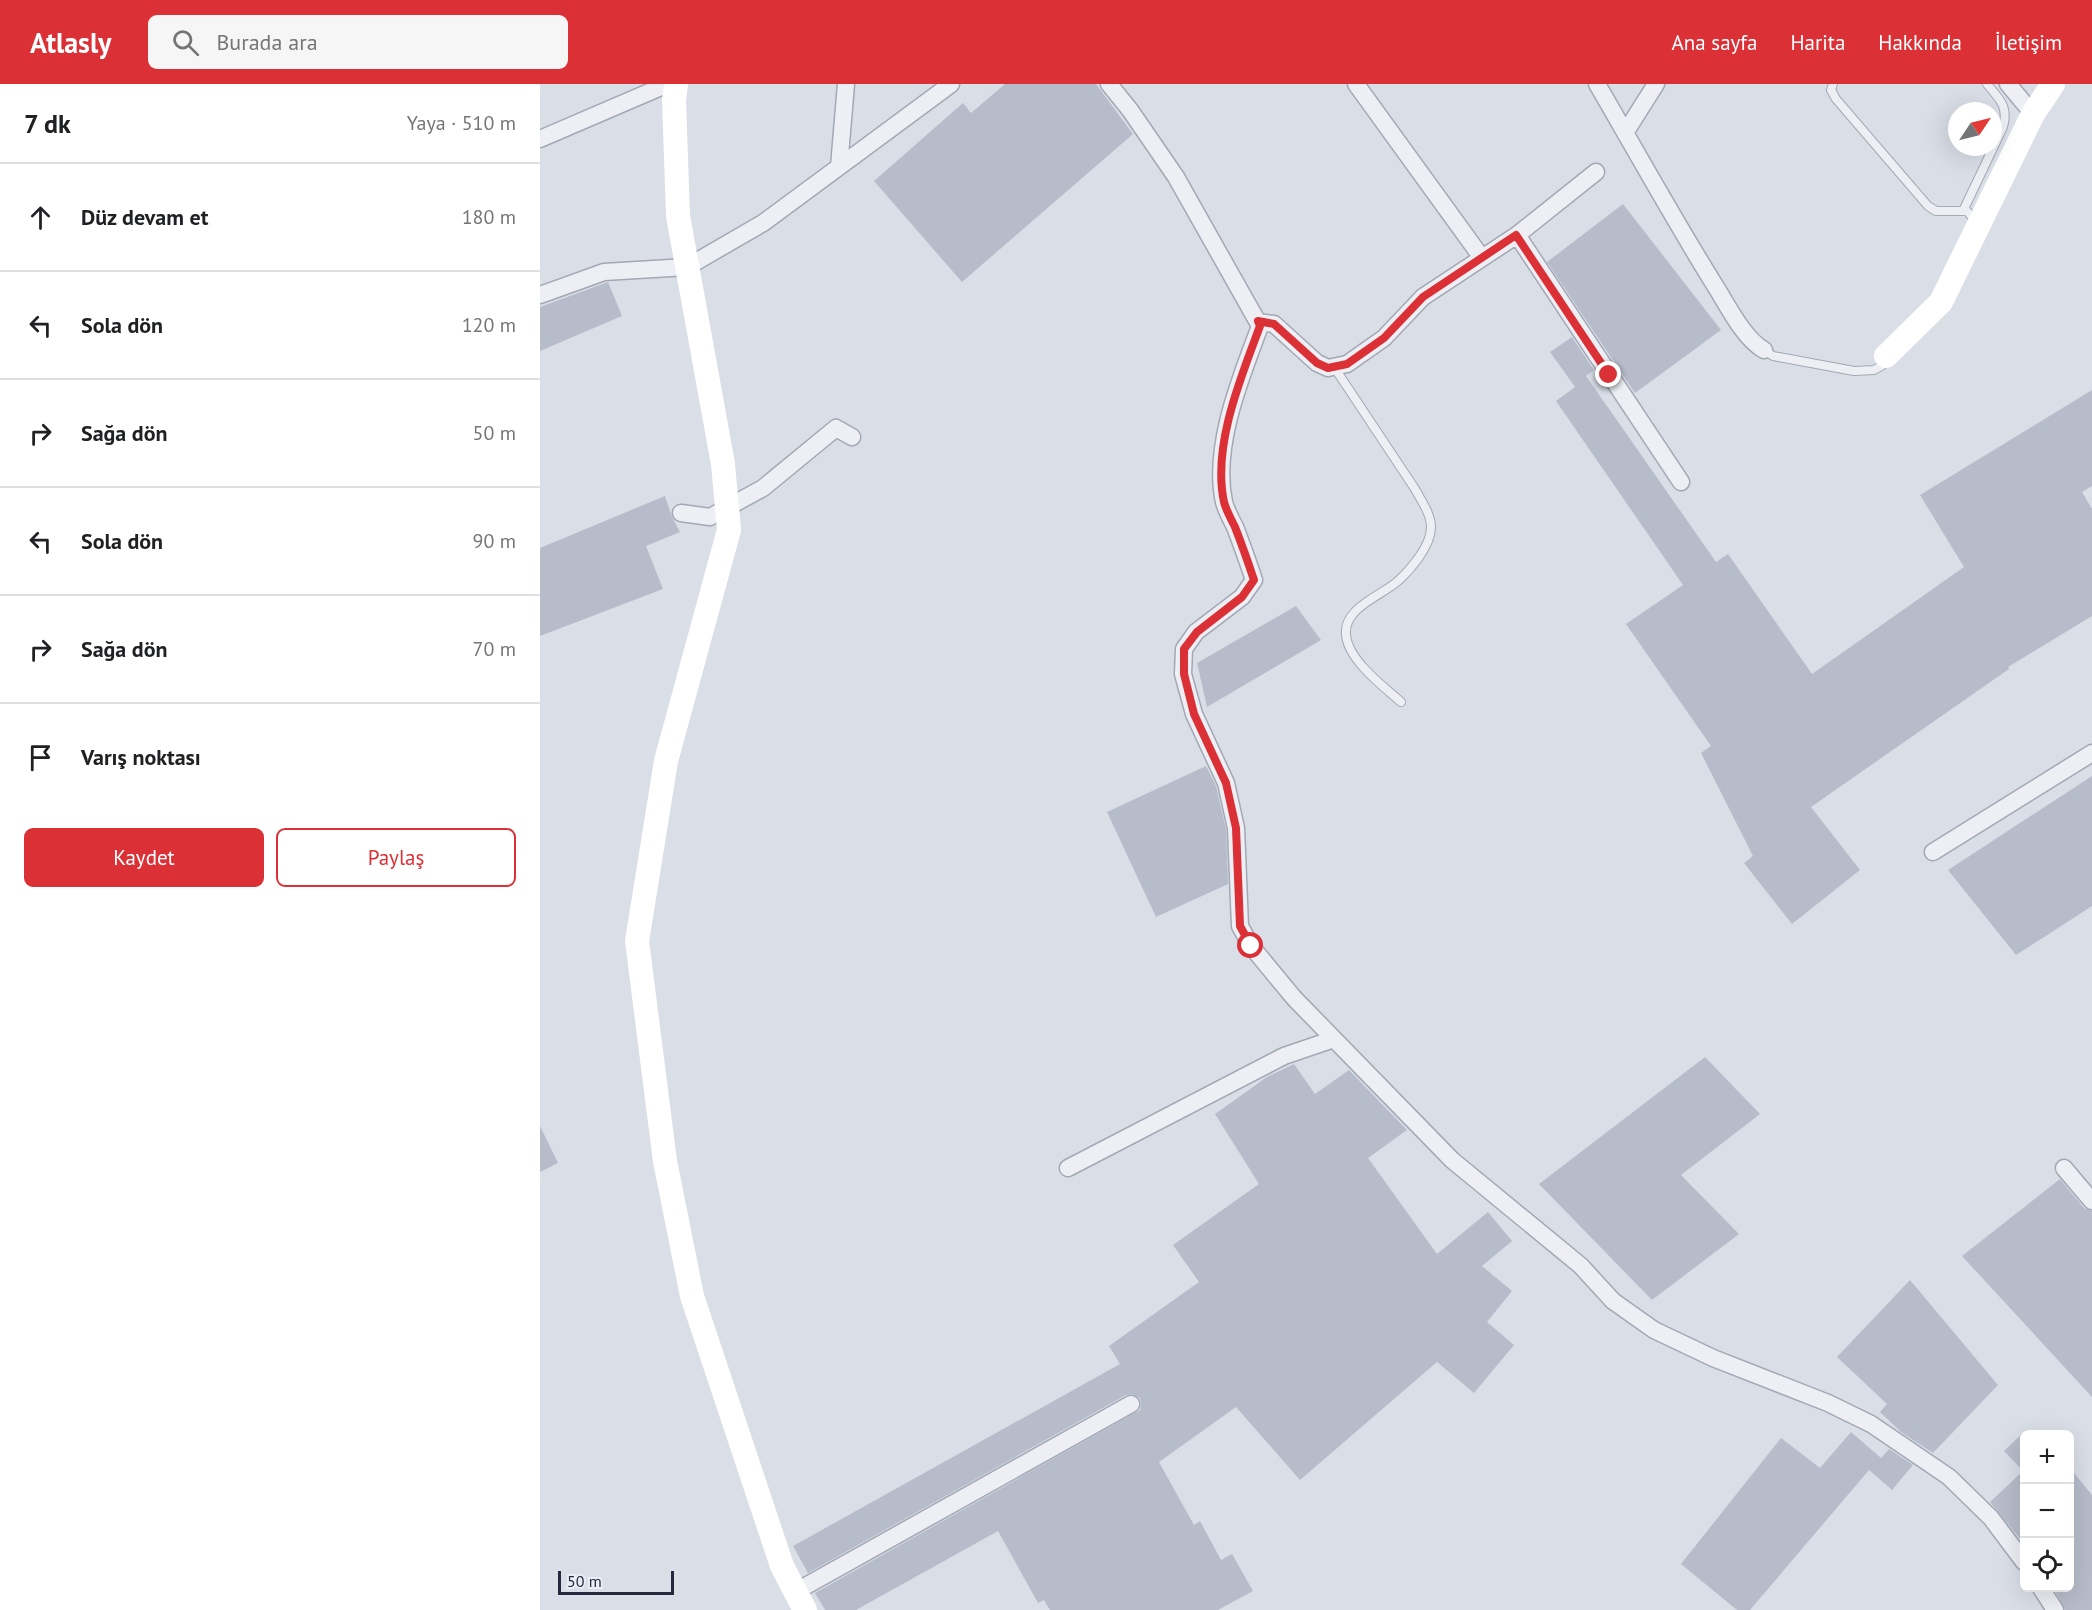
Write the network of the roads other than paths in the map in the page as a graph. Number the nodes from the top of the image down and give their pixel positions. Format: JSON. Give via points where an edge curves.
{"nodes":[{"id":1,"x":668,"y":84,"type":"edge"},
{"id":2,"x":676,"y":84,"type":"edge"},
{"id":3,"x":846,"y":84,"type":"edge"},
{"id":4,"x":951,"y":84,"type":"edge"},
{"id":5,"x":1109,"y":84,"type":"edge"},
{"id":6,"x":1356,"y":84,"type":"edge"},
{"id":7,"x":1597,"y":84,"type":"edge"},
{"id":8,"x":1656,"y":84,"type":"edge"},
{"id":9,"x":1833,"y":84,"type":"edge"},
{"id":10,"x":1987,"y":84,"type":"edge"},
{"id":11,"x":2008,"y":84,"type":"edge"},
{"id":12,"x":2053,"y":84,"type":"edge"},
{"id":13,"x":2033,"y":114,"type":"junction"},
{"id":14,"x":1625,"y":133,"type":"junction"},
{"id":15,"x":540,"y":138,"type":"edge"},
{"id":16,"x":839,"y":168,"type":"junction"},
{"id":17,"x":1596,"y":172,"type":"dead end"},
{"id":18,"x":1971,"y":218,"type":"junction"},
{"id":19,"x":1516,"y":235,"type":"junction"},
{"id":20,"x":1482,"y":258,"type":"junction"},
{"id":21,"x":687,"y":267,"type":"junction"},
{"id":22,"x":540,"y":295,"type":"edge"},
{"id":23,"x":1258,"y":321,"type":"junction"},
{"id":24,"x":1764,"y":350,"type":"joint"},
{"id":25,"x":1886,"y":356,"type":"joint"},
{"id":26,"x":1334,"y":367,"type":"junction"},
{"id":27,"x":852,"y":438,"type":"dead end"},
{"id":28,"x":1681,"y":483,"type":"dead end"},
{"id":29,"x":727,"y":507,"type":"junction"},
{"id":30,"x":681,"y":513,"type":"dead end"},
{"id":31,"x":1401,"y":702,"type":"dead end"},
{"id":32,"x":2092,"y":753,"type":"edge"},
{"id":33,"x":1933,"y":852,"type":"dead end"},
{"id":34,"x":1334,"y":1039,"type":"junction"},
{"id":35,"x":1068,"y":1168,"type":"dead end"},
{"id":36,"x":2064,"y":1168,"type":"dead end"},
{"id":37,"x":2092,"y":1201,"type":"edge"},
{"id":38,"x":1131,"y":1404,"type":"dead end"},
{"id":39,"x":2020,"y":1556,"type":"edge"},
{"id":40,"x":2044,"y":1592,"type":"edge"},
{"id":41,"x":800,"y":1601,"type":"edge"},
{"id":42,"x":2055,"y":1610,"type":"edge"}],
"edges":[{"from":1,"to":15,"type":"street"},
{"from":2,"to":21,"type":"street","via":[[678,216]]},
{"from":3,"to":16,"type":"street"},
{"from":4,"to":16,"type":"street"},
{"from":5,"to":23,"type":"street","via":[[1176,177]]},
{"from":6,"to":20,"type":"street"},
{"from":7,"to":14,"type":"street"},
{"from":8,"to":14,"type":"street"},
{"from":9,"to":18,"type":"lane","via":[[1836,99],[1928,206]]},
{"from":10,"to":18,"type":"lane","via":[[2007,115]]},
{"from":11,"to":13,"type":"street"},
{"from":12,"to":13,"type":"street"},
{"from":13,"to":18,"type":"street"},
{"from":14,"to":24,"type":"street","via":[[1735,317],[1751,340]]},
{"from":16,"to":21,"type":"street","via":[[764,223]]},
{"from":17,"to":19,"type":"street"},
{"from":18,"to":25,"type":"street","via":[[1941,302]]},
{"from":19,"to":20,"type":"street"},
{"from":19,"to":28,"type":"street"},
{"from":20,"to":26,"type":"street","via":[[1423,297],[1384,338],[1347,364]]},
{"from":21,"to":22,"type":"street","via":[[604,272]]},
{"from":21,"to":29,"type":"street","via":[[723,464]]},
{"from":23,"to":26,"type":"street","via":[[1274,324],[1317,363]]},
{"from":23,"to":34,"type":"street","via":[[1260,326],[1227,425],[1222,467],[1224,502],[1254,580],[1242,597],[1197,632],[1184,649],[1184,674],[1194,714],[1226,783],[1236,828],[1240,926],[1258,955]]},
{"from":24,"to":25,"type":"lane","via":[[1773,356],[1854,371],[1874,370],[1883,365]]},
{"from":26,"to":31,"type":"lane","via":[[1415,489],[1431,525],[1420,554],[1398,581],[1357,610],[1346,627],[1346,637],[1356,656]]},
{"from":27,"to":29,"type":"street","via":[[836,428],[763,488]]},
{"from":29,"to":30,"type":"street","via":[[710,517]]},
{"from":29,"to":41,"type":"street","via":[[729,530],[666,761],[637,942],[665,1161],[692,1296],[782,1566]]},
{"from":32,"to":33,"type":"street"},
{"from":34,"to":35,"type":"street","via":[[1284,1056]]},
{"from":34,"to":39,"type":"street","via":[[1452,1160],[1581,1266],[1613,1301],[1654,1330],[1871,1424],[1949,1478],[1991,1518]]},
{"from":36,"to":37,"type":"street"},
{"from":38,"to":41,"type":"street"},
{"from":40,"to":42,"type":"street"}]}
